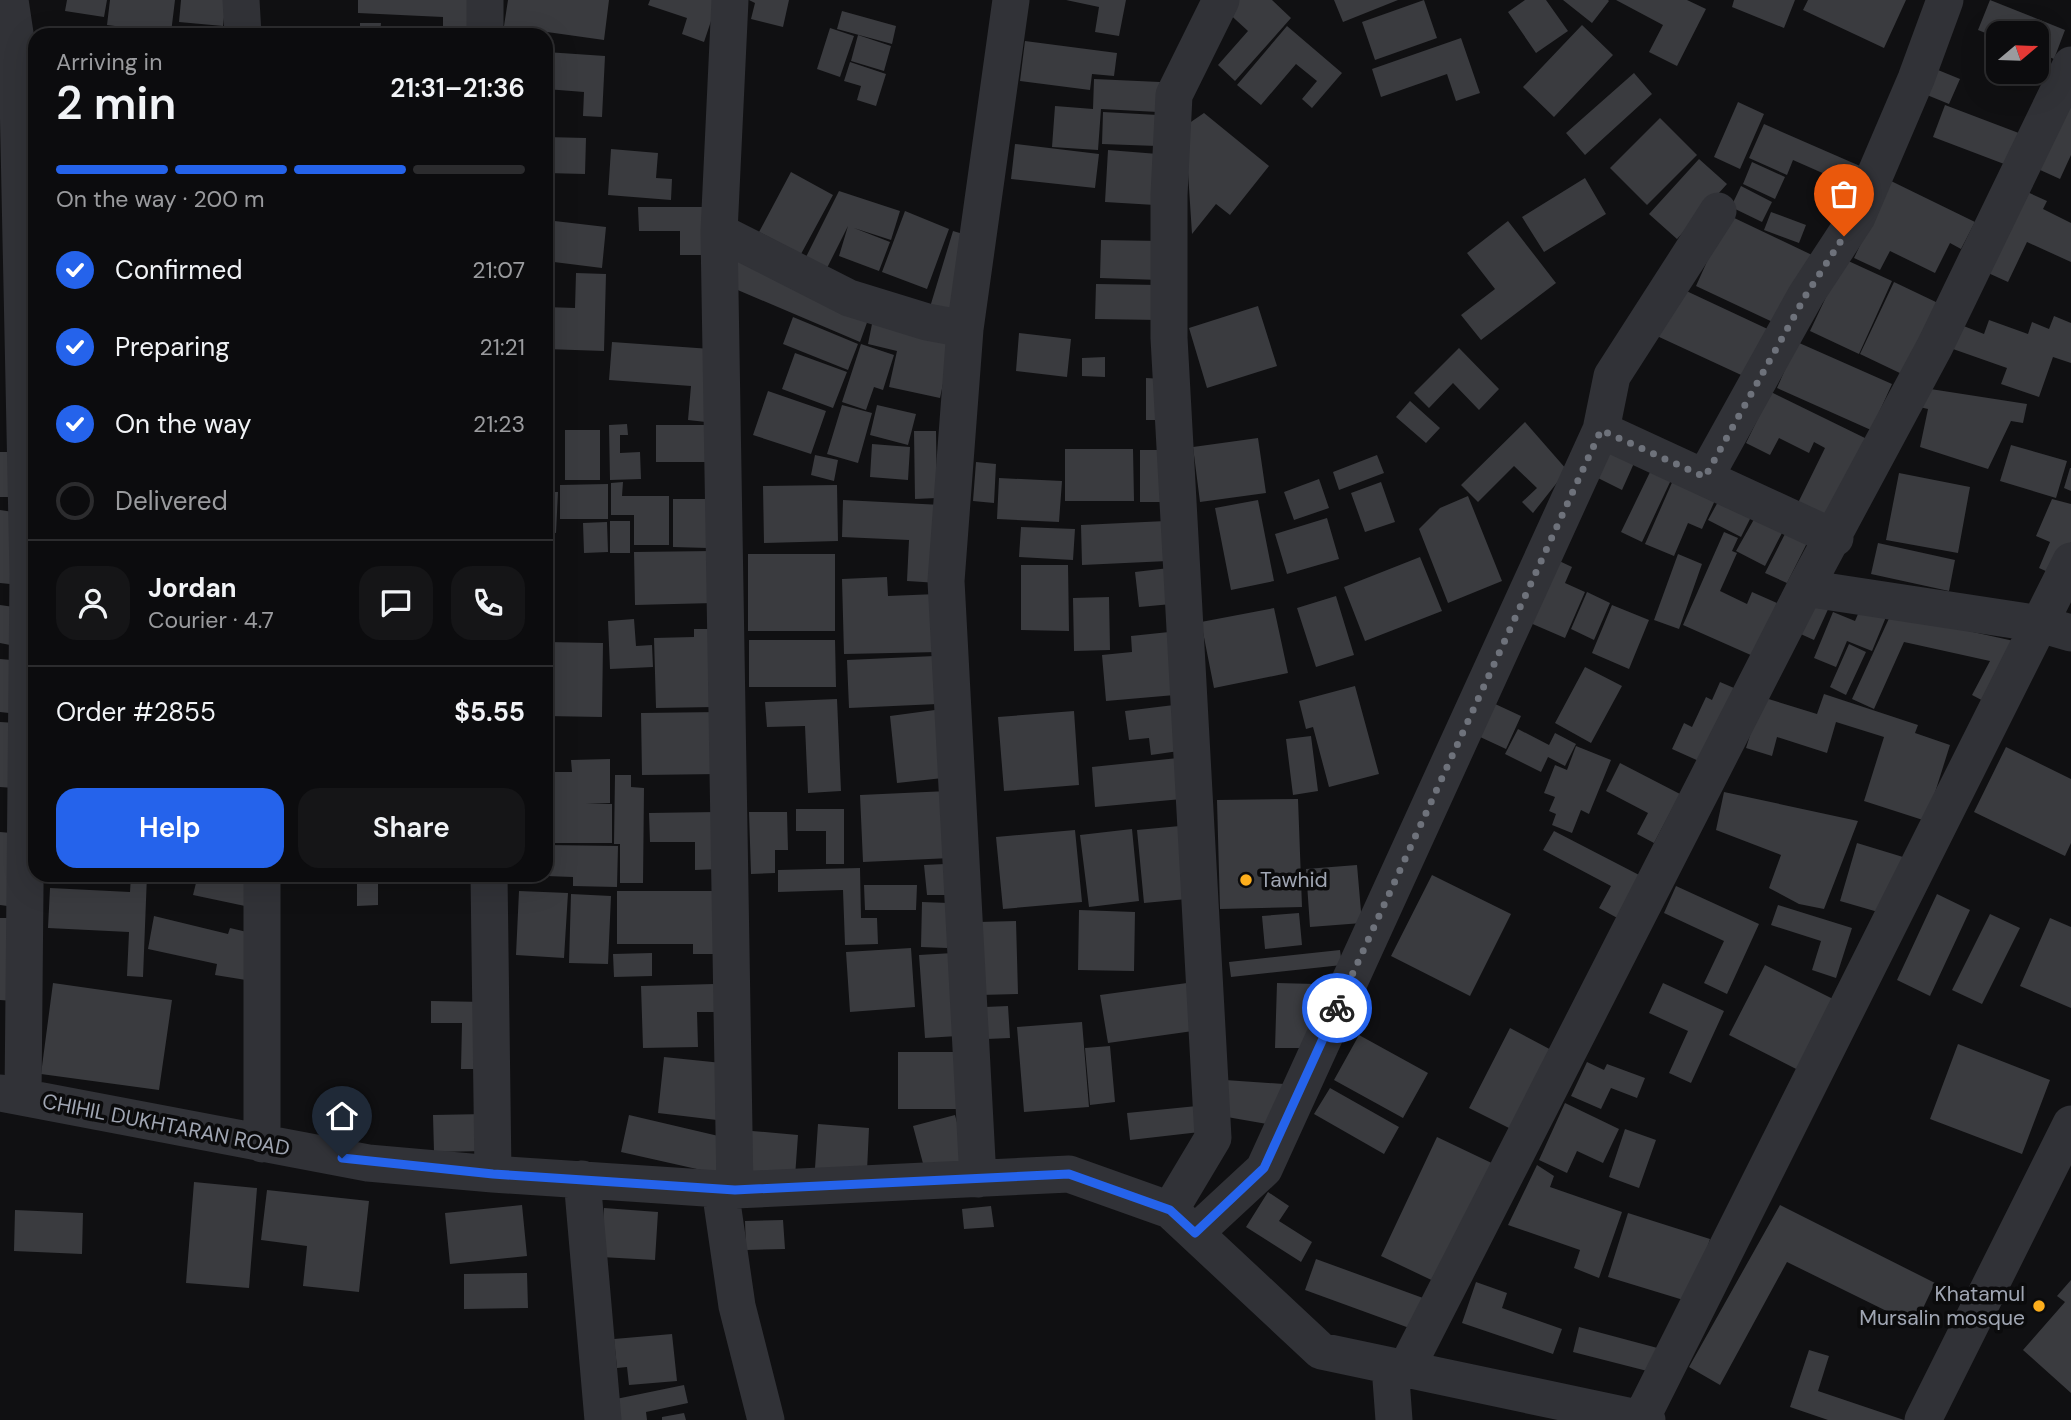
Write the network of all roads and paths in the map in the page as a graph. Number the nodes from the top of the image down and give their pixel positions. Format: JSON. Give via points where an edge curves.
{"nodes":[{"id":1,"x":10,"y":0,"type":"edge"},
{"id":2,"x":241,"y":0,"type":"edge"},
{"id":3,"x":485,"y":0,"type":"edge"},
{"id":4,"x":730,"y":0,"type":"edge"},
{"id":5,"x":1011,"y":0,"type":"edge"},
{"id":6,"x":1220,"y":0,"type":"edge"},
{"id":7,"x":1945,"y":0,"type":"edge"},
{"id":8,"x":243,"y":28,"type":"edge"},
{"id":9,"x":485,"y":28,"type":"edge"},
{"id":10,"x":2071,"y":65,"type":"edge"},
{"id":11,"x":1718,"y":211,"type":"dead end"},
{"id":12,"x":719,"y":232,"type":"junction"},
{"id":13,"x":965,"y":329,"type":"junction"},
{"id":14,"x":1601,"y":430,"type":"junction"},
{"id":15,"x":1705,"y":477,"type":"junction"},
{"id":16,"x":1835,"y":538,"type":"junction"},
{"id":17,"x":2071,"y":561,"type":"edge"},
{"id":18,"x":1805,"y":588,"type":"junction"},
{"id":19,"x":2055,"y":629,"type":"edge"},
{"id":20,"x":262,"y":882,"type":"edge"},
{"id":21,"x":489,"y":882,"type":"edge"},
{"id":22,"x":12,"y":1095,"type":"edge"},
{"id":23,"x":2071,"y":1124,"type":"edge"},
{"id":24,"x":262,"y":1144,"type":"junction"},
{"id":25,"x":493,"y":1174,"type":"junction"},
{"id":26,"x":978,"y":1178,"type":"junction"},
{"id":27,"x":582,"y":1180,"type":"junction"},
{"id":28,"x":728,"y":1190,"type":"junction"},
{"id":29,"x":1182,"y":1222,"type":"junction"},
{"id":30,"x":1398,"y":1367,"type":"junction"},
{"id":31,"x":1644,"y":1419,"type":"edge"},
{"id":32,"x":603,"y":1420,"type":"edge"},
{"id":33,"x":766,"y":1420,"type":"edge"},
{"id":34,"x":1394,"y":1420,"type":"edge"},
{"id":35,"x":1923,"y":1420,"type":"edge"}],
"edges":[{"from":1,"to":22,"type":"street","via":[[17,47],[28,574]]},
{"from":2,"to":8,"type":"street"},
{"from":3,"to":9,"type":"street"},
{"from":4,"to":12,"type":"street"},
{"from":5,"to":13,"type":"street"},
{"from":6,"to":29,"type":"street","via":[[1174,95],[1169,195],[1169,338],[1213,1138]]},
{"from":7,"to":15,"type":"street","via":[[1857,217],[1806,295]]},
{"from":10,"to":16,"type":"street","via":[[1935,346]]},
{"from":11,"to":14,"type":"street","via":[[1612,376]]},
{"from":12,"to":13,"type":"street","via":[[849,298]]},
{"from":12,"to":28,"type":"street"},
{"from":13,"to":26,"type":"street","via":[[946,580]]},
{"from":14,"to":15,"type":"street"},
{"from":14,"to":29,"type":"street","via":[[1264,1168]]},
{"from":15,"to":16,"type":"street"},
{"from":16,"to":18,"type":"street"},
{"from":17,"to":19,"type":"street"},
{"from":18,"to":19,"type":"street"},
{"from":18,"to":30,"type":"street"},
{"from":19,"to":31,"type":"street"},
{"from":20,"to":24,"type":"street"},
{"from":21,"to":25,"type":"street"},
{"from":22,"to":24,"type":"street","name":"CHIHIL DUKHTARAN ROAD"},
{"from":23,"to":35,"type":"street"},
{"from":24,"to":25,"type":"street","name":"CHIHIL DUKHTARAN ROAD","via":[[368,1163]]},
{"from":25,"to":27,"type":"street","name":"CHIHIL DUKHTARAN ROAD"},
{"from":26,"to":28,"type":"street","name":"CHIHIL DUKHTARAN ROAD"},
{"from":26,"to":29,"type":"street","name":"CHIHIL DUKHTARAN ROAD","via":[[1069,1174]]},
{"from":27,"to":28,"type":"street","name":"CHIHIL DUKHTARAN ROAD"},
{"from":27,"to":32,"type":"street"},
{"from":28,"to":33,"type":"street","via":[[737,1306]]},
{"from":29,"to":30,"type":"street","name":"CHIHIL DUKHTARAN ROAD","via":[[1321,1352]]},
{"from":30,"to":31,"type":"street","name":"CHIHIL DUKHTARAN ROAD"},
{"from":30,"to":34,"type":"street"}]}
